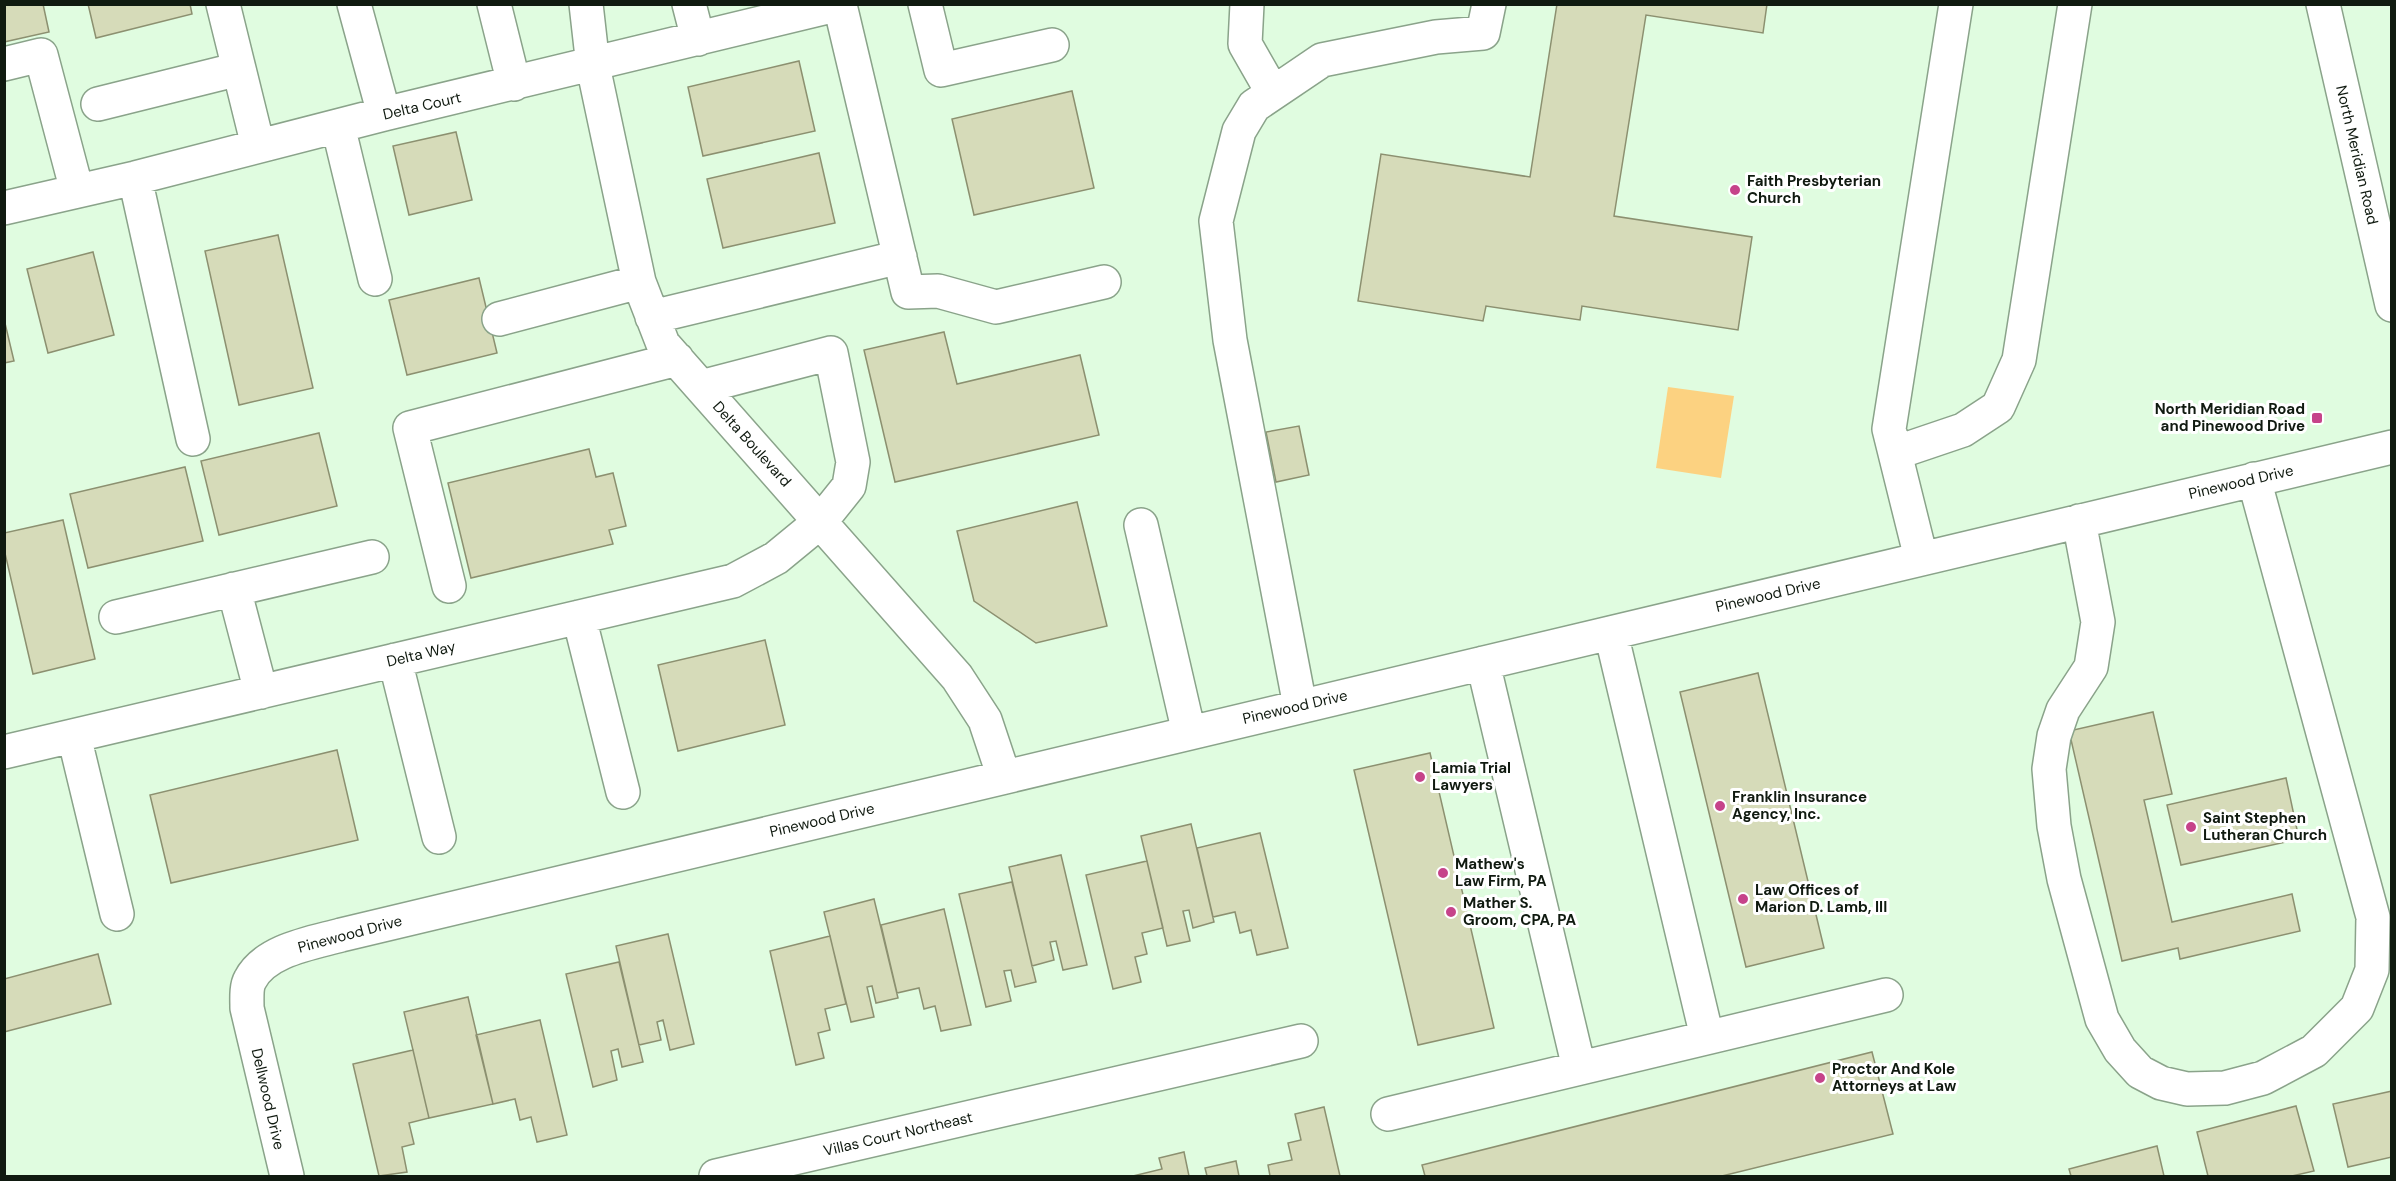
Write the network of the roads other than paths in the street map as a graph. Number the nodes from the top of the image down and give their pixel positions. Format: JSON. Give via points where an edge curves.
{"nodes":[{"id":1,"x":223,"y":4,"type":"edge"},
{"id":2,"x":354,"y":4,"type":"edge"},
{"id":3,"x":494,"y":4,"type":"edge"},
{"id":4,"x":565,"y":4,"type":"edge"},
{"id":5,"x":586,"y":4,"type":"edge"},
{"id":6,"x":689,"y":4,"type":"edge"},
{"id":7,"x":926,"y":4,"type":"edge"},
{"id":8,"x":1247,"y":4,"type":"edge"},
{"id":9,"x":1489,"y":4,"type":"edge"},
{"id":10,"x":1956,"y":4,"type":"edge"},
{"id":11,"x":2075,"y":4,"type":"edge"},
{"id":12,"x":2323,"y":4,"type":"edge"},
{"id":13,"x":840,"y":5,"type":"edge"},
{"id":14,"x":779,"y":12,"type":"edge"},
{"id":15,"x":698,"y":39,"type":"junction"},
{"id":16,"x":1052,"y":45,"type":"dead end"},
{"id":17,"x":4,"y":64,"type":"edge"},
{"id":18,"x":592,"y":66,"type":"junction"},
{"id":19,"x":239,"y":69,"type":"junction"},
{"id":20,"x":514,"y":84,"type":"junction"},
{"id":21,"x":1273,"y":93,"type":"junction"},
{"id":22,"x":98,"y":104,"type":"dead end"},
{"id":23,"x":384,"y":114,"type":"junction"},
{"id":24,"x":338,"y":126,"type":"junction"},
{"id":25,"x":258,"y":146,"type":"junction"},
{"id":26,"x":135,"y":178,"type":"junction"},
{"id":27,"x":77,"y":191,"type":"junction"},
{"id":28,"x":5,"y":206,"type":"edge"},
{"id":29,"x":900,"y":257,"type":"junction"},
{"id":30,"x":375,"y":279,"type":"dead end"},
{"id":31,"x":639,"y":282,"type":"junction"},
{"id":32,"x":1104,"y":282,"type":"dead end"},
{"id":33,"x":2391,"y":305,"type":"edge"},
{"id":34,"x":652,"y":317,"type":"junction"},
{"id":35,"x":499,"y":319,"type":"dead end"},
{"id":36,"x":677,"y":359,"type":"junction"},
{"id":37,"x":701,"y":387,"type":"junction"},
{"id":38,"x":193,"y":439,"type":"dead end"},
{"id":39,"x":2391,"y":447,"type":"edge"},
{"id":40,"x":1895,"y":453,"type":"junction"},
{"id":41,"x":2254,"y":479,"type":"junction"},
{"id":42,"x":821,"y":521,"type":"junction"},
{"id":43,"x":2079,"y":521,"type":"junction"},
{"id":44,"x":1142,"y":525,"type":"dead end"},
{"id":45,"x":372,"y":557,"type":"dead end"},
{"id":46,"x":1921,"y":558,"type":"junction"},
{"id":47,"x":448,"y":586,"type":"dead end"},
{"id":48,"x":234,"y":589,"type":"junction"},
{"id":49,"x":116,"y":616,"type":"dead end"},
{"id":50,"x":579,"y":617,"type":"junction"},
{"id":51,"x":1611,"y":633,"type":"junction"},
{"id":52,"x":394,"y":660,"type":"junction"},
{"id":53,"x":1483,"y":663,"type":"junction"},
{"id":54,"x":261,"y":692,"type":"junction"},
{"id":55,"x":1300,"y":706,"type":"junction"},
{"id":56,"x":1189,"y":733,"type":"junction"},
{"id":57,"x":74,"y":736,"type":"junction"},
{"id":58,"x":4,"y":752,"type":"edge"},
{"id":59,"x":1004,"y":777,"type":"junction"},
{"id":60,"x":623,"y":792,"type":"dead end"},
{"id":61,"x":439,"y":837,"type":"dead end"},
{"id":62,"x":117,"y":914,"type":"dead end"},
{"id":63,"x":1886,"y":995,"type":"dead end"},
{"id":64,"x":250,"y":1021,"type":"joint"},
{"id":65,"x":1707,"y":1037,"type":"junction"},
{"id":66,"x":1301,"y":1041,"type":"dead end"},
{"id":67,"x":1579,"y":1068,"type":"junction"},
{"id":68,"x":1388,"y":1114,"type":"dead end"},
{"id":69,"x":287,"y":1176,"type":"edge"},
{"id":70,"x":716,"y":1176,"type":"edge"}],
"edges":[{"from":1,"to":19,"type":"street"},
{"from":2,"to":23,"type":"street"},
{"from":3,"to":20,"type":"street"},
{"from":4,"to":18,"type":"street","name":"Delta Boulevard"},
{"from":5,"to":18,"type":"street","name":"Delta Boulevard"},
{"from":6,"to":15,"type":"street"},
{"from":7,"to":16,"type":"street","via":[[941,70]]},
{"from":8,"to":21,"type":"street","via":[[1245,44]]},
{"from":9,"to":21,"type":"street","via":[[1483,33],[1436,37],[1322,60]]},
{"from":10,"to":40,"type":"street","via":[[1888,429]]},
{"from":11,"to":40,"type":"street","via":[[2019,360],[1998,407],[1963,430]]},
{"from":12,"to":33,"type":"street","name":"North Meridian Road"},
{"from":13,"to":14,"type":"street","name":"Delta Court"},
{"from":13,"to":29,"type":"street"},
{"from":14,"to":15,"type":"street","name":"Delta Court"},
{"from":15,"to":18,"type":"street","name":"Delta Court"},
{"from":17,"to":27,"type":"street","via":[[41,55]]},
{"from":18,"to":20,"type":"street","name":"Delta Court"},
{"from":18,"to":31,"type":"street","name":"Delta Boulevard"},
{"from":19,"to":22,"type":"street"},
{"from":19,"to":25,"type":"street"},
{"from":20,"to":23,"type":"street","name":"Delta Court"},
{"from":21,"to":55,"type":"street","via":[[1254,106],[1239,131],[1216,222],[1230,340]]},
{"from":23,"to":24,"type":"street","name":"Delta Court"},
{"from":24,"to":25,"type":"street","name":"Delta Court"},
{"from":24,"to":30,"type":"street"},
{"from":25,"to":26,"type":"street","name":"Delta Court"},
{"from":26,"to":27,"type":"street","name":"Delta Court"},
{"from":26,"to":38,"type":"street"},
{"from":27,"to":28,"type":"street","name":"Delta Court"},
{"from":29,"to":32,"type":"street","via":[[908,292],[938,291],[996,307]]},
{"from":29,"to":34,"type":"street"},
{"from":31,"to":34,"type":"street","name":"Delta Boulevard"},
{"from":31,"to":35,"type":"street"},
{"from":34,"to":36,"type":"street","name":"Delta Boulevard","via":[[663,344]]},
{"from":36,"to":37,"type":"street","name":"Delta Boulevard"},
{"from":36,"to":47,"type":"street","via":[[410,428]]},
{"from":37,"to":42,"type":"street","name":"Delta Boulevard"},
{"from":37,"to":42,"type":"street","name":"Delta Way","via":[[831,354],[853,462],[849,486]]},
{"from":39,"to":41,"type":"street","name":"Pinewood Drive"},
{"from":40,"to":46,"type":"street"},
{"from":41,"to":43,"type":"street","name":"Pinewood Drive"},
{"from":41,"to":43,"type":"street","via":[[2373,916],[2372,970],[2357,1008],[2314,1051],[2263,1078],[2225,1088],[2187,1089],[2161,1083],[2140,1072],[2120,1050],[2102,1019],[2088,974],[2054,826],[2049,769],[2062,710],[2091,667],[2098,622]]},
{"from":42,"to":50,"type":"street","name":"Delta Way","via":[[776,558],[734,581]]},
{"from":42,"to":59,"type":"street","name":"Delta Boulevard","via":[[957,677],[985,720]]},
{"from":43,"to":46,"type":"street","name":"Pinewood Drive"},
{"from":44,"to":56,"type":"street"},
{"from":45,"to":48,"type":"street"},
{"from":46,"to":51,"type":"street","name":"Pinewood Drive"},
{"from":48,"to":49,"type":"street"},
{"from":48,"to":54,"type":"street"},
{"from":50,"to":52,"type":"street","name":"Delta Way"},
{"from":50,"to":60,"type":"street"},
{"from":51,"to":53,"type":"street","name":"Pinewood Drive"},
{"from":51,"to":65,"type":"street"},
{"from":52,"to":54,"type":"street","name":"Delta Way"},
{"from":52,"to":61,"type":"street"},
{"from":53,"to":55,"type":"street","name":"Pinewood Drive"},
{"from":53,"to":67,"type":"street"},
{"from":54,"to":57,"type":"street","name":"Delta Way"},
{"from":55,"to":56,"type":"street","name":"Pinewood Drive"},
{"from":56,"to":59,"type":"street","name":"Pinewood Drive"},
{"from":57,"to":58,"type":"street","name":"Delta Way"},
{"from":57,"to":62,"type":"street"},
{"from":59,"to":64,"type":"street","name":"Pinewood Drive","via":[[353,932],[282,953],[256,970],[248,982]]},
{"from":63,"to":65,"type":"street"},
{"from":64,"to":69,"type":"street","name":"Dellwood Drive"},
{"from":65,"to":67,"type":"street"},
{"from":66,"to":70,"type":"street","name":"Villas Court Northeast"},
{"from":67,"to":68,"type":"street"}]}
